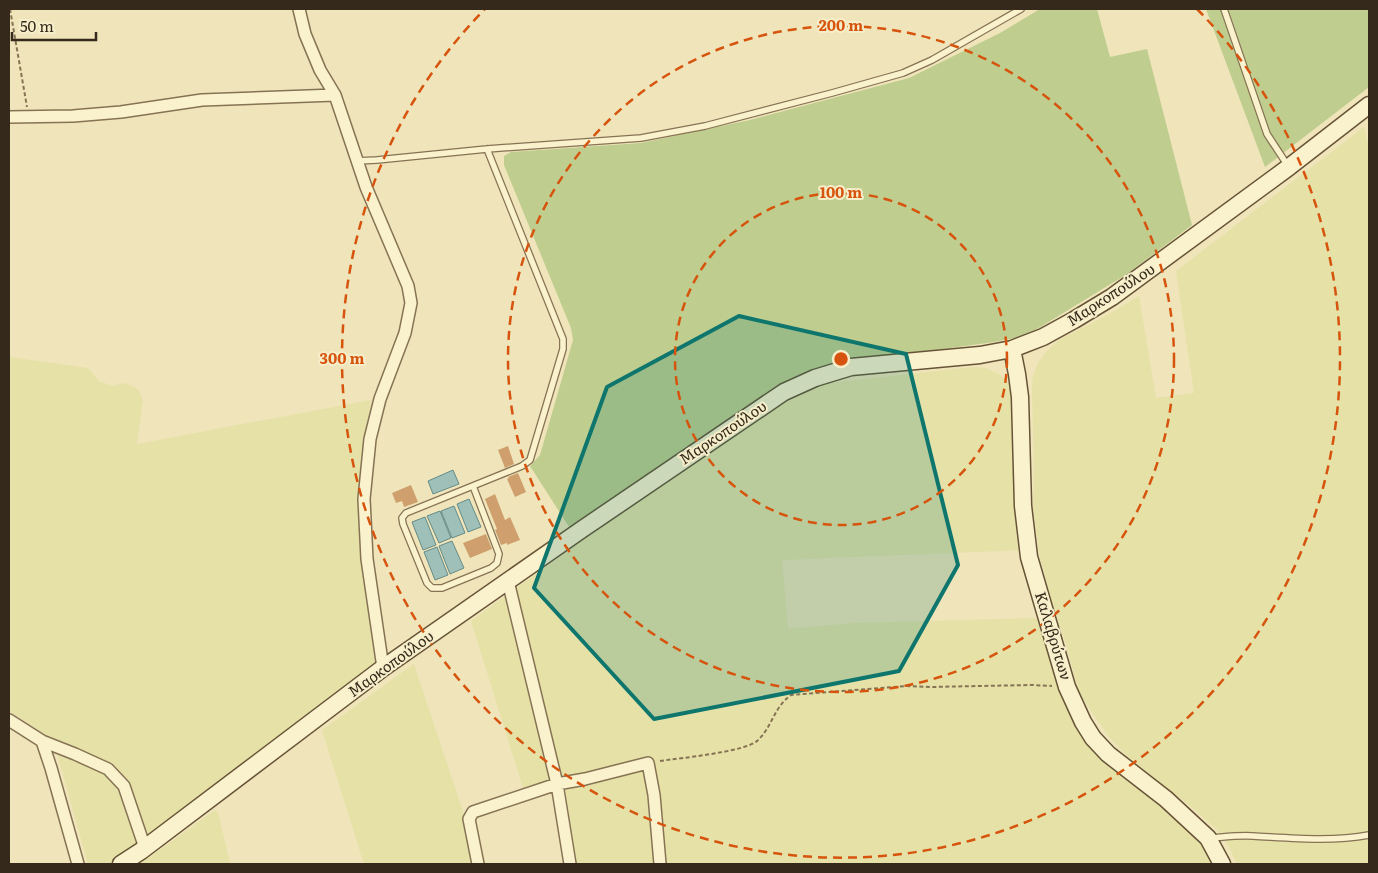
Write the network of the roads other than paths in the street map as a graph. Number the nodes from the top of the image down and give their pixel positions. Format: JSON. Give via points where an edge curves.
{"nodes":[{"id":1,"x":299,"y":9,"type":"edge"},
{"id":2,"x":1021,"y":9,"type":"edge"},
{"id":3,"x":1224,"y":9,"type":"edge"},
{"id":4,"x":335,"y":95,"type":"junction"},
{"id":5,"x":1369,"y":105,"type":"edge"},
{"id":6,"x":9,"y":117,"type":"edge"},
{"id":7,"x":487,"y":149,"type":"junction"},
{"id":8,"x":356,"y":161,"type":"junction"},
{"id":9,"x":1290,"y":167,"type":"junction"},
{"id":10,"x":1012,"y":349,"type":"junction"},
{"id":11,"x":474,"y":486,"type":"junction"},
{"id":12,"x":508,"y":581,"type":"junction"},
{"id":13,"x":383,"y":668,"type":"junction"},
{"id":14,"x":9,"y":720,"type":"edge"},
{"id":15,"x":42,"y":741,"type":"junction"},
{"id":16,"x":558,"y":784,"type":"junction"},
{"id":17,"x":1369,"y":835,"type":"edge"},
{"id":18,"x":1208,"y":838,"type":"junction"},
{"id":19,"x":145,"y":848,"type":"junction"},
{"id":20,"x":78,"y":864,"type":"edge"},
{"id":21,"x":121,"y":864,"type":"edge"},
{"id":22,"x":478,"y":864,"type":"edge"},
{"id":23,"x":570,"y":864,"type":"edge"},
{"id":24,"x":660,"y":864,"type":"edge"},
{"id":25,"x":1222,"y":864,"type":"edge"}],
"edges":[{"from":1,"to":4,"type":"street","via":[[320,70]]},
{"from":2,"to":7,"type":"lane","via":[[903,73],[741,117],[641,138]]},
{"from":3,"to":9,"type":"lane","via":[[1267,134]]},
{"from":4,"to":6,"type":"street","via":[[202,100],[121,112]]},
{"from":4,"to":8,"type":"street"},
{"from":5,"to":9,"type":"street","name":"Μαρκοπούλου"},
{"from":7,"to":8,"type":"lane"},
{"from":7,"to":11,"type":"lane","via":[[563,339],[563,349],[530,460]]},
{"from":8,"to":13,"type":"street","via":[[408,286],[411,304],[405,333],[380,398],[370,439],[364,499],[368,560]]},
{"from":9,"to":10,"type":"street","name":"Μαρκοπούλου","via":[[1112,297],[1074,320]]},
{"from":10,"to":12,"type":"street","name":"Μαρκοπούλου","via":[[851,367],[807,381],[784,392],[685,458]]},
{"from":10,"to":18,"type":"street","name":"Καλαβρύτων","via":[[1020,397],[1023,506],[1029,557],[1067,687],[1083,722],[1098,744]]},
{"from":11,"to":11,"type":"lane","via":[[406,513],[402,518],[427,583],[432,588],[442,588],[497,563],[499,554]]},
{"from":12,"to":13,"type":"street","name":"Μαρκοπούλου"},
{"from":12,"to":16,"type":"street"},
{"from":13,"to":19,"type":"street","name":"Μαρκοπούλου"},
{"from":14,"to":15,"type":"street"},
{"from":15,"to":19,"type":"street","via":[[108,769],[124,786]]},
{"from":15,"to":20,"type":"street"},
{"from":16,"to":22,"type":"street","via":[[472,812],[469,819]]},
{"from":16,"to":23,"type":"street"},
{"from":16,"to":24,"type":"street","via":[[648,763]]},
{"from":17,"to":18,"type":"lane","via":[[1309,839]]},
{"from":18,"to":25,"type":"street","name":"Καλαβρύτων"},
{"from":19,"to":21,"type":"street","name":"Μαρκοπούλου"}]}
